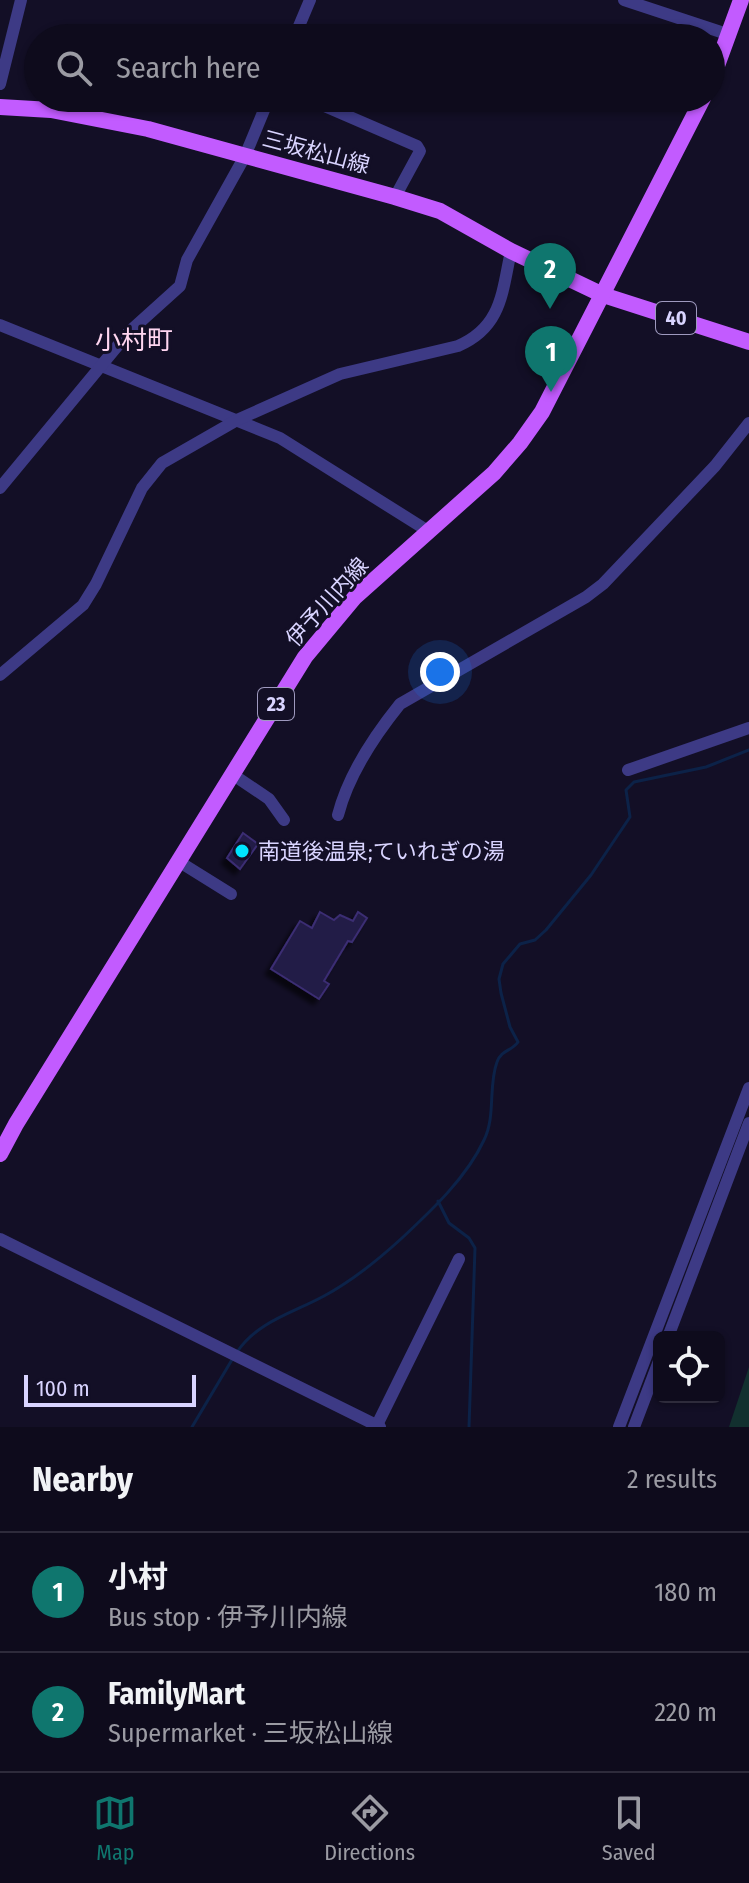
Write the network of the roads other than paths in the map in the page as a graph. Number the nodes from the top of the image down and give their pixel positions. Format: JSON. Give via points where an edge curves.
{"nodes":[{"id":1,"x":21,"y":0,"type":"edge"},
{"id":2,"x":310,"y":0,"type":"edge"},
{"id":3,"x":624,"y":0,"type":"edge"},
{"id":4,"x":741,"y":0,"type":"edge"},
{"id":5,"x":300,"y":24,"type":"edge"},
{"id":6,"x":697,"y":24,"type":"edge"},
{"id":7,"x":725,"y":33,"type":"edge"},
{"id":8,"x":730,"y":35,"type":"junction"},
{"id":9,"x":725,"y":47,"type":"edge"},
{"id":10,"x":0,"y":84,"type":"edge"},
{"id":11,"x":0,"y":107,"type":"edge"},
{"id":12,"x":24,"y":108,"type":"edge"},
{"id":13,"x":62,"y":112,"type":"edge"},
{"id":14,"x":263,"y":112,"type":"edge"},
{"id":15,"x":338,"y":112,"type":"edge"},
{"id":16,"x":696,"y":112,"type":"edge"},
{"id":17,"x":245,"y":156,"type":"junction"},
{"id":18,"x":395,"y":197,"type":"junction"},
{"id":19,"x":511,"y":251,"type":"junction"},
{"id":20,"x":603,"y":295,"type":"junction"},
{"id":21,"x":0,"y":325,"type":"edge"},
{"id":22,"x":749,"y":342,"type":"edge"},
{"id":23,"x":101,"y":366,"type":"junction"},
{"id":24,"x":237,"y":420,"type":"junction"},
{"id":25,"x":749,"y":423,"type":"edge"},
{"id":26,"x":0,"y":488,"type":"edge"},
{"id":27,"x":428,"y":531,"type":"junction"},
{"id":28,"x":0,"y":675,"type":"edge"},
{"id":29,"x":749,"y":728,"type":"edge"},
{"id":30,"x":628,"y":770,"type":"dead end"},
{"id":31,"x":232,"y":774,"type":"junction"},
{"id":32,"x":338,"y":815,"type":"dead end"},
{"id":33,"x":284,"y":820,"type":"dead end"},
{"id":34,"x":178,"y":861,"type":"junction"},
{"id":35,"x":231,"y":894,"type":"dead end"},
{"id":36,"x":749,"y":1088,"type":"edge"},
{"id":37,"x":749,"y":1123,"type":"edge"},
{"id":38,"x":0,"y":1154,"type":"edge"},
{"id":39,"x":0,"y":1239,"type":"edge"},
{"id":40,"x":459,"y":1259,"type":"dead end"},
{"id":41,"x":670,"y":1331,"type":"edge"},
{"id":42,"x":653,"y":1377,"type":"edge"},
{"id":43,"x":377,"y":1427,"type":"edge"},
{"id":44,"x":619,"y":1427,"type":"edge"},
{"id":45,"x":634,"y":1427,"type":"edge"}],
"edges":[{"from":1,"to":10,"type":"street"},
{"from":2,"to":5,"type":"street"},
{"from":3,"to":6,"type":"street"},
{"from":4,"to":8,"type":"main road"},
{"from":7,"to":8,"type":"street"},
{"from":8,"to":9,"type":"main road"},
{"from":11,"to":12,"type":"main road","name":"三坂松山線"},
{"from":13,"to":17,"type":"main road","name":"三坂松山線"},
{"from":14,"to":17,"type":"street"},
{"from":15,"to":18,"type":"street","via":[[417,146],[420,151]]},
{"from":16,"to":20,"type":"main road","name":"伊予川内線","number":"23"},
{"from":17,"to":18,"type":"main road","name":"三坂松山線"},
{"from":17,"to":23,"type":"street","via":[[187,260],[180,286]]},
{"from":18,"to":19,"type":"main road","name":"三坂松山線","via":[[440,211]]},
{"from":19,"to":20,"type":"main road","name":"三坂松山線"},
{"from":19,"to":24,"type":"street","via":[[499,308],[475,339],[340,374]]},
{"from":20,"to":22,"type":"main road","number":"40"},
{"from":20,"to":27,"type":"main road","name":"伊予川内線","number":"23","via":[[542,412],[520,443]]},
{"from":21,"to":23,"type":"street"},
{"from":23,"to":24,"type":"street"},
{"from":23,"to":26,"type":"street"},
{"from":24,"to":27,"type":"street","via":[[280,438]]},
{"from":24,"to":28,"type":"street","via":[[162,463],[142,488],[83,605]]},
{"from":25,"to":32,"type":"street","via":[[603,584],[400,704],[344,792]]},
{"from":27,"to":31,"type":"main road","name":"伊予川内線","number":"23","via":[[355,597],[305,657]]},
{"from":29,"to":30,"type":"street"},
{"from":31,"to":33,"type":"street","via":[[269,799]]},
{"from":31,"to":34,"type":"main road","name":"伊予川内線","number":"23"},
{"from":34,"to":35,"type":"street"},
{"from":34,"to":38,"type":"main road","name":"伊予川内線","number":"23"},
{"from":36,"to":44,"type":"street"},
{"from":37,"to":41,"type":"street"},
{"from":39,"to":43,"type":"street"},
{"from":40,"to":43,"type":"street"},
{"from":42,"to":45,"type":"street"}]}
